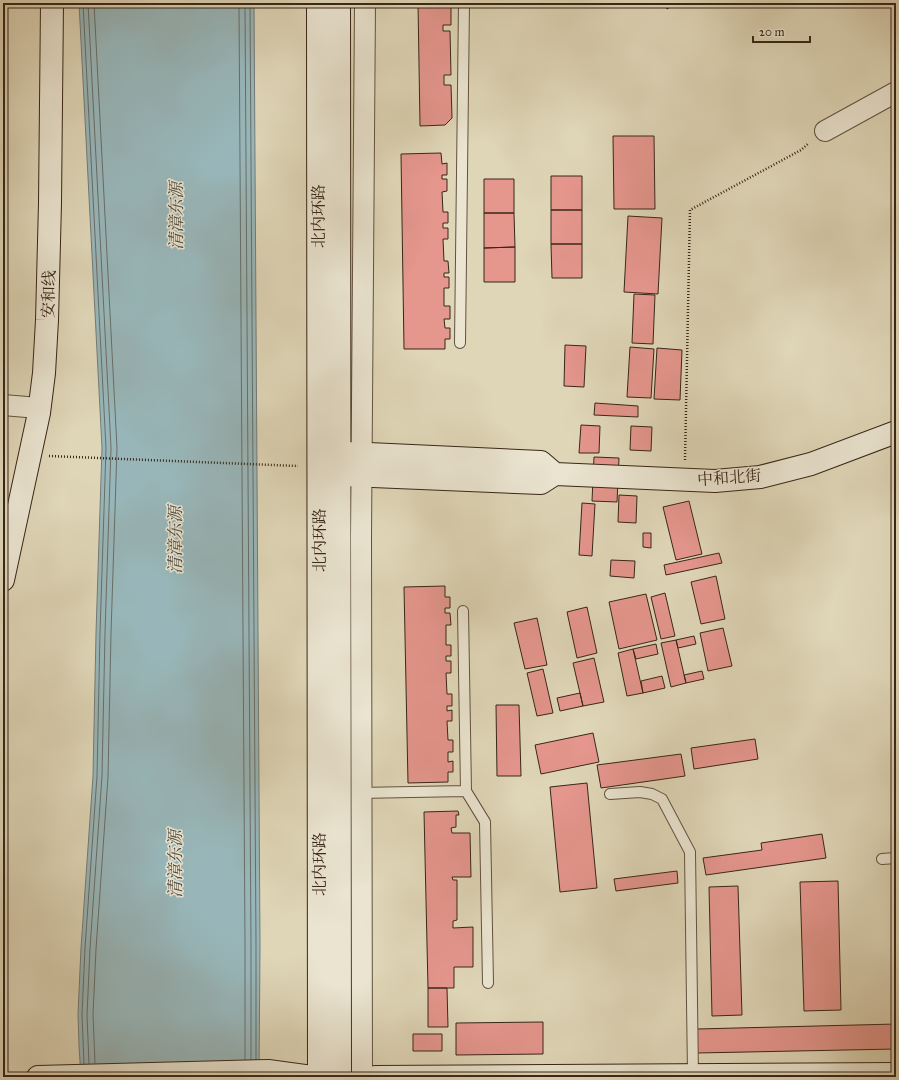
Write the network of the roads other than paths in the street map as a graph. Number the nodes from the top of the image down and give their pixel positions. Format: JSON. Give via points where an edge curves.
{"nodes":[{"id":1,"x":52,"y":3,"type":"edge"},
{"id":2,"x":318,"y":3,"type":"edge"},
{"id":3,"x":339,"y":3,"type":"edge"},
{"id":4,"x":364,"y":3,"type":"edge"},
{"id":5,"x":464,"y":3,"type":"edge"},
{"id":6,"x":896,"y":92,"type":"edge"},
{"id":7,"x":825,"y":130,"type":"road end"},
{"id":8,"x":460,"y":343,"type":"dead end"},
{"id":9,"x":3,"y":405,"type":"edge"},
{"id":10,"x":39,"y":408,"type":"junction"},
{"id":11,"x":896,"y":432,"type":"edge"},
{"id":12,"x":318,"y":452,"type":"junction"},
{"id":13,"x":340,"y":453,"type":"junction"},
{"id":14,"x":362,"y":454,"type":"junction"},
{"id":15,"x":318,"y":474,"type":"junction"},
{"id":16,"x":555,"y":474,"type":"junction"},
{"id":17,"x":340,"y":475,"type":"junction"},
{"id":18,"x":362,"y":476,"type":"junction"},
{"id":19,"x":3,"y":580,"type":"edge"},
{"id":20,"x":463,"y":611,"type":"dead end"},
{"id":21,"x":466,"y":791,"type":"junction"},
{"id":22,"x":351,"y":793,"type":"junction"},
{"id":23,"x":610,"y":794,"type":"dead end"},
{"id":24,"x":896,"y":858,"type":"edge"},
{"id":25,"x":882,"y":859,"type":"dead end"},
{"id":26,"x":488,"y":983,"type":"dead end"},
{"id":27,"x":896,"y":1074,"type":"edge"},
{"id":28,"x":693,"y":1075,"type":"junction"},
{"id":29,"x":38,"y":1077,"type":"edge"},
{"id":30,"x":312,"y":1077,"type":"edge"},
{"id":31,"x":319,"y":1077,"type":"edge"},
{"id":32,"x":340,"y":1077,"type":"edge"},
{"id":33,"x":362,"y":1077,"type":"edge"},
{"id":34,"x":375,"y":1077,"type":"edge"}],
"edges":[{"from":1,"to":10,"type":"main road","name":"安和线","via":[[47,320]]},
{"from":2,"to":12,"type":"main road","name":"北内环路"},
{"from":3,"to":13,"type":"main road","name":"北内环路"},
{"from":4,"to":14,"type":"street"},
{"from":5,"to":8,"type":"lane"},
{"from":6,"to":7,"type":"street"},
{"from":9,"to":10,"type":"street"},
{"from":10,"to":19,"type":"main road","name":"安和线"},
{"from":11,"to":16,"type":"main road","name":"中和北街","via":[[812,464],[760,477],[715,481]]},
{"from":12,"to":13,"type":"main road"},
{"from":12,"to":15,"type":"main road","name":"北内环路"},
{"from":13,"to":14,"type":"main road"},
{"from":13,"to":17,"type":"main road","name":"北内环路"},
{"from":14,"to":16,"type":"main road","via":[[541,462]]},
{"from":14,"to":18,"type":"street"},
{"from":15,"to":17,"type":"main road"},
{"from":15,"to":31,"type":"main road","name":"北内环路"},
{"from":16,"to":18,"type":"main road","via":[[541,483]]},
{"from":17,"to":18,"type":"main road"},
{"from":17,"to":22,"type":"main road","name":"北内环路"},
{"from":18,"to":22,"type":"street"},
{"from":20,"to":21,"type":"lane"},
{"from":21,"to":22,"type":"lane"},
{"from":21,"to":26,"type":"lane","via":[[485,822]]},
{"from":22,"to":32,"type":"main road","name":"北内环路"},
{"from":22,"to":33,"type":"street"},
{"from":23,"to":28,"type":"lane","via":[[640,792],[652,794],[662,800],[690,852]]},
{"from":24,"to":25,"type":"lane"},
{"from":27,"to":28,"type":"main road"},
{"from":28,"to":34,"type":"main road"},
{"from":29,"to":30,"type":"main road","via":[[268,1072]]}]}
